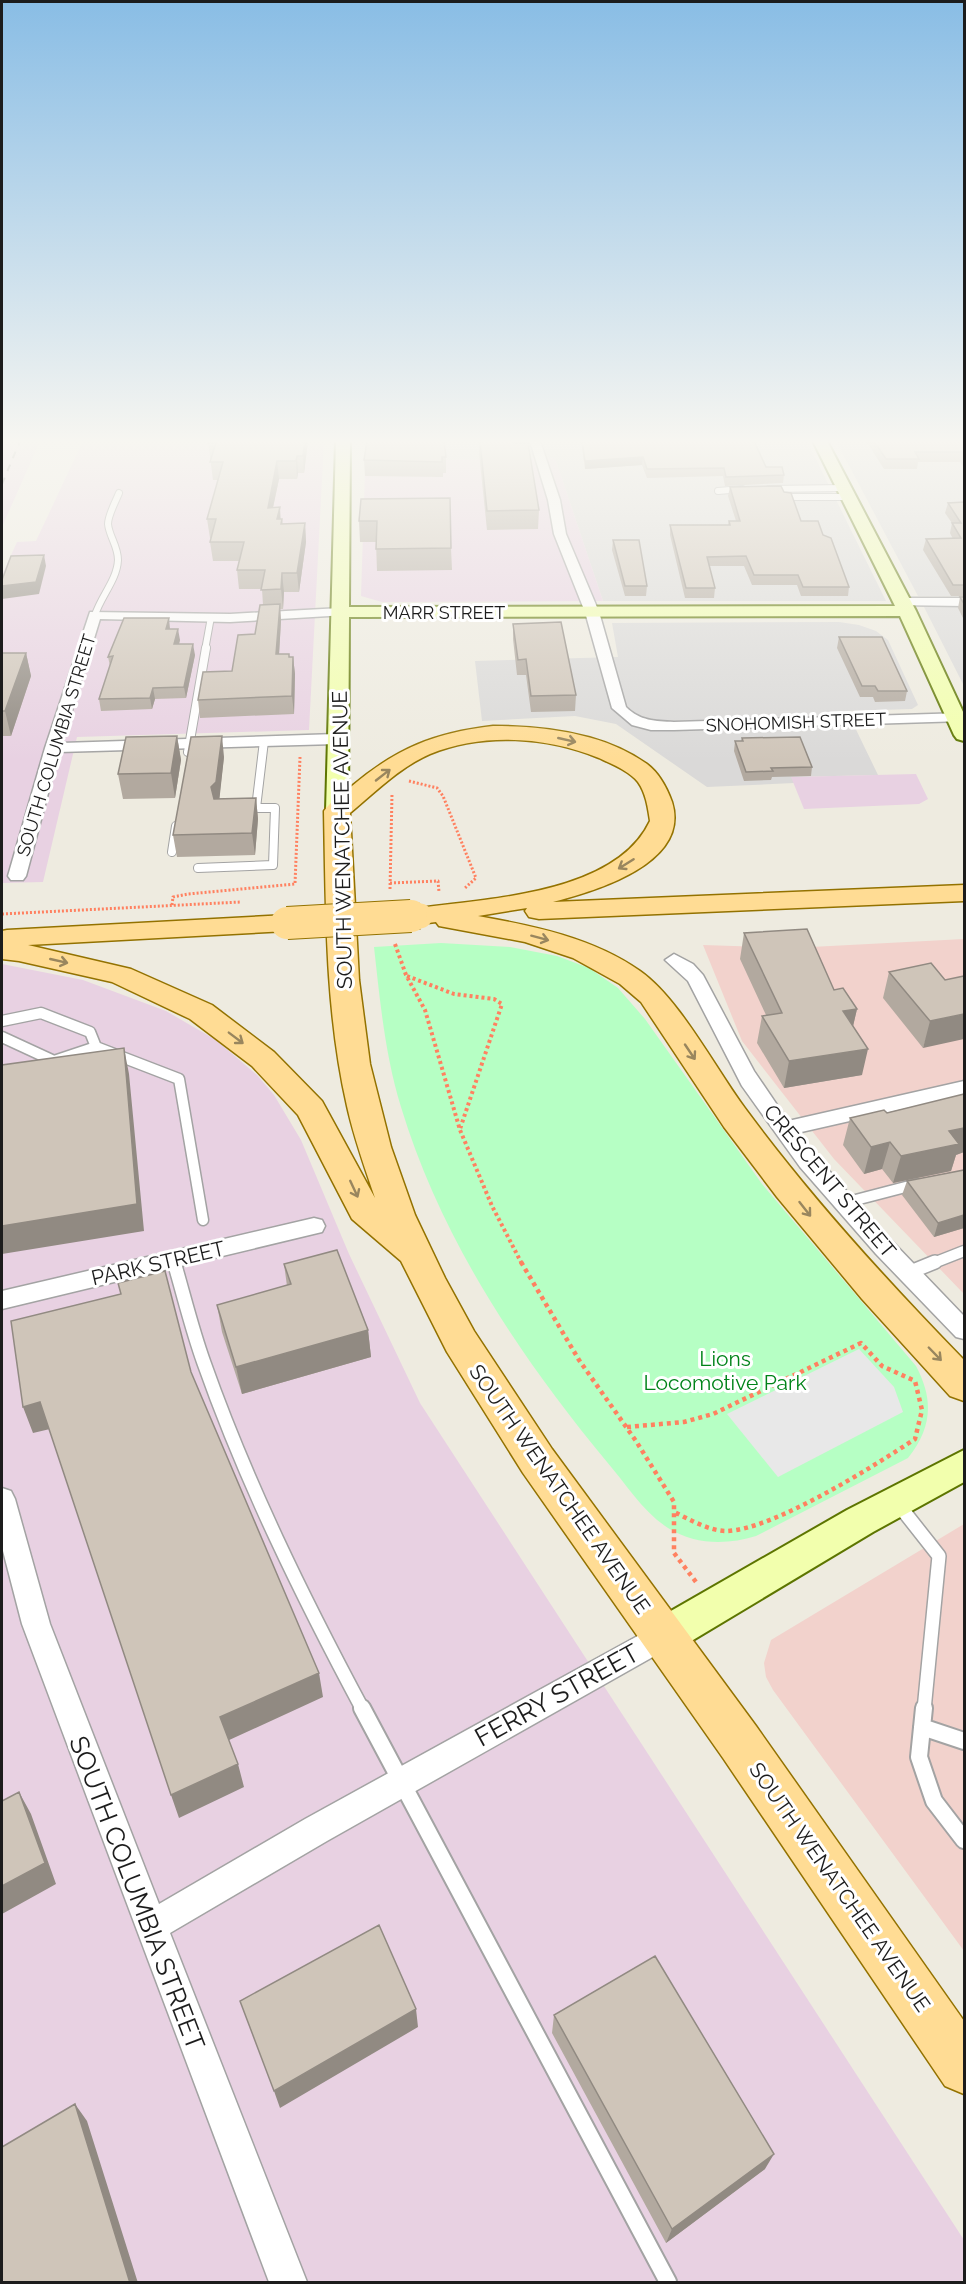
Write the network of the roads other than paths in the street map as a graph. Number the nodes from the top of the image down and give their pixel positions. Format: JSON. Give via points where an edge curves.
{"nodes":[{"id":1,"x":117,"y":548,"type":"edge"},
{"id":2,"x":342,"y":548,"type":"edge"},
{"id":3,"x":566,"y":548,"type":"edge"},
{"id":4,"x":874,"y":548,"type":"edge"},
{"id":5,"x":964,"y":602,"type":"edge"},
{"id":6,"x":904,"y":607,"type":"junction"},
{"id":7,"x":341,"y":612,"type":"junction"},
{"id":8,"x":592,"y":612,"type":"junction"},
{"id":9,"x":793,"y":612,"type":"junction"},
{"id":10,"x":95,"y":615,"type":"junction"},
{"id":11,"x":211,"y":617,"type":"junction"},
{"id":12,"x":924,"y":648,"type":"junction"},
{"id":13,"x":960,"y":717,"type":"edge"},
{"id":14,"x":964,"y":735,"type":"edge"},
{"id":15,"x":336,"y":739,"type":"junction"},
{"id":16,"x":264,"y":741,"type":"junction"},
{"id":17,"x":190,"y":743,"type":"junction"},
{"id":18,"x":53,"y":748,"type":"junction"},
{"id":19,"x":186,"y":765,"type":"edge"},
{"id":20,"x":238,"y":808,"type":"edge"},
{"id":21,"x":256,"y":808,"type":"junction"},
{"id":22,"x":337,"y":811,"type":"junction"},
{"id":23,"x":177,"y":820,"type":"edge"},
{"id":24,"x":172,"y":852,"type":"edge"},
{"id":25,"x":198,"y":868,"type":"dead end"},
{"id":26,"x":18,"y":876,"type":"dead end"},
{"id":27,"x":964,"y":893,"type":"edge"},
{"id":28,"x":429,"y":900,"type":"junction"},
{"id":29,"x":2,"y":938,"type":"edge"},
{"id":30,"x":2,"y":951,"type":"edge"},
{"id":31,"x":674,"y":960,"type":"dead end"},
{"id":32,"x":2,"y":1021,"type":"edge"},
{"id":33,"x":2,"y":1037,"type":"edge"},
{"id":34,"x":96,"y":1047,"type":"junction"},
{"id":35,"x":964,"y":1088,"type":"edge"},
{"id":36,"x":784,"y":1129,"type":"junction"},
{"id":37,"x":934,"y":1180,"type":"edge"},
{"id":38,"x":844,"y":1203,"type":"junction"},
{"id":39,"x":203,"y":1220,"type":"dead end"},
{"id":40,"x":314,"y":1226,"type":"dead end"},
{"id":41,"x":964,"y":1251,"type":"edge"},
{"id":42,"x":414,"y":1254,"type":"junction"},
{"id":43,"x":173,"y":1260,"type":"junction"},
{"id":44,"x":915,"y":1280,"type":"junction"},
{"id":45,"x":2,"y":1300,"type":"edge"},
{"id":46,"x":964,"y":1330,"type":"edge"},
{"id":47,"x":964,"y":1384,"type":"edge"},
{"id":48,"x":964,"y":1465,"type":"edge"},
{"id":49,"x":2,"y":1499,"type":"edge"},
{"id":50,"x":896,"y":1501,"type":"junction"},
{"id":51,"x":664,"y":1636,"type":"junction"},
{"id":52,"x":922,"y":1727,"type":"junction"},
{"id":53,"x":964,"y":1741,"type":"edge"},
{"id":54,"x":401,"y":1782,"type":"junction"},
{"id":55,"x":964,"y":1840,"type":"edge"},
{"id":56,"x":150,"y":1928,"type":"junction"},
{"id":57,"x":964,"y":2067,"type":"edge"},
{"id":58,"x":288,"y":2283,"type":"edge"},
{"id":59,"x":669,"y":2283,"type":"edge"}],
"edges":[{"from":1,"to":10,"type":"lane","via":[[117,567]]},
{"from":2,"to":7,"type":"main road","name":"SOUTH WENATCHEE AVENUE"},
{"from":3,"to":8,"type":"street"},
{"from":4,"to":6,"type":"main road"},
{"from":5,"to":6,"type":"street","name":"MARR STREET"},
{"from":6,"to":9,"type":"main road","name":"MARR STREET"},
{"from":6,"to":12,"type":"main road"},
{"from":7,"to":8,"type":"main road","name":"MARR STREET"},
{"from":7,"to":11,"type":"street","name":"MARR STREET"},
{"from":7,"to":15,"type":"main road","name":"SOUTH WENATCHEE AVENUE"},
{"from":8,"to":9,"type":"main road","name":"MARR STREET"},
{"from":8,"to":13,"type":"street","name":"SNOHOMISH STREET","via":[[618,708],[635,722],[674,726]]},
{"from":9,"to":12,"type":"main road","name":"MARR STREET","via":[[807,617],[868,618],[892,627]]},
{"from":10,"to":11,"type":"street","name":"MARR STREET"},
{"from":10,"to":18,"type":"street","name":"SOUTH COLUMBIA STREET"},
{"from":11,"to":17,"type":"lane"},
{"from":12,"to":13,"type":"main road"},
{"from":13,"to":14,"type":"main road"},
{"from":15,"to":16,"type":"street"},
{"from":15,"to":22,"type":"main road","name":"SOUTH WENATCHEE AVENUE"},
{"from":16,"to":17,"type":"street"},
{"from":16,"to":21,"type":"lane"},
{"from":17,"to":18,"type":"street"},
{"from":17,"to":19,"type":"lane"},
{"from":18,"to":26,"type":"street","name":"SOUTH COLUMBIA STREET"},
{"from":20,"to":21,"type":"lane"},
{"from":21,"to":25,"type":"lane","via":[[275,808],[273,866]]},
{"from":22,"to":28,"type":"main road","one_way":true,"via":[[419,750],[479,735],[538,735],[598,748],[628,762],[649,780],[660,800],[663,821],[644,853],[578,887]]},
{"from":22,"to":42,"type":"main road","name":"SOUTH WENATCHEE AVENUE","via":[[340,949],[360,1091],[381,1167]]},
{"from":23,"to":24,"type":"lane"},
{"from":27,"to":28,"type":"main road"},
{"from":28,"to":29,"type":"main road","bridge":true,"via":[[287,923]]},
{"from":28,"to":47,"type":"main road","one_way":true,"via":[[478,924],[555,942],[612,965],[636,981],[816,1222],[863,1278]]},
{"from":30,"to":42,"type":"main road","one_way":true,"via":[[122,975],[201,1012],[263,1059],[311,1109],[364,1210]]},
{"from":31,"to":36,"type":"street","name":"CRESCENT STREET","via":[[696,980],[741,1066]]},
{"from":32,"to":34,"type":"lane","via":[[40,1013],[90,1032]]},
{"from":33,"to":34,"type":"lane","via":[[54,1061]]},
{"from":34,"to":39,"type":"lane","via":[[179,1079]]},
{"from":35,"to":36,"type":"street"},
{"from":36,"to":38,"type":"street","name":"CRESCENT STREET"},
{"from":37,"to":38,"type":"lane"},
{"from":38,"to":44,"type":"street","name":"CRESCENT STREET"},
{"from":40,"to":43,"type":"street","name":"PARK STREET"},
{"from":41,"to":44,"type":"lane"},
{"from":42,"to":51,"type":"main road","name":"SOUTH WENATCHEE AVENUE","via":[[472,1364],[515,1431]]},
{"from":43,"to":45,"type":"street","name":"PARK STREET"},
{"from":43,"to":54,"type":"lane","via":[[203,1361],[229,1429],[311,1612]]},
{"from":44,"to":46,"type":"street","name":"CRESCENT STREET"},
{"from":48,"to":50,"type":"main road","name":"FERRY STREET"},
{"from":49,"to":56,"type":"street","name":"SOUTH COLUMBIA STREET","via":[[36,1624]]},
{"from":50,"to":51,"type":"main road","name":"FERRY STREET"},
{"from":50,"to":52,"type":"lane","via":[[939,1556]]},
{"from":51,"to":54,"type":"street","name":"FERRY STREET"},
{"from":51,"to":57,"type":"main road","name":"SOUTH WENATCHEE AVENUE"},
{"from":52,"to":53,"type":"lane"},
{"from":52,"to":55,"type":"lane","via":[[919,1757],[934,1801]]},
{"from":54,"to":56,"type":"street","name":"FERRY STREET"},
{"from":54,"to":59,"type":"lane"},
{"from":56,"to":58,"type":"street","name":"SOUTH COLUMBIA STREET"}]}
